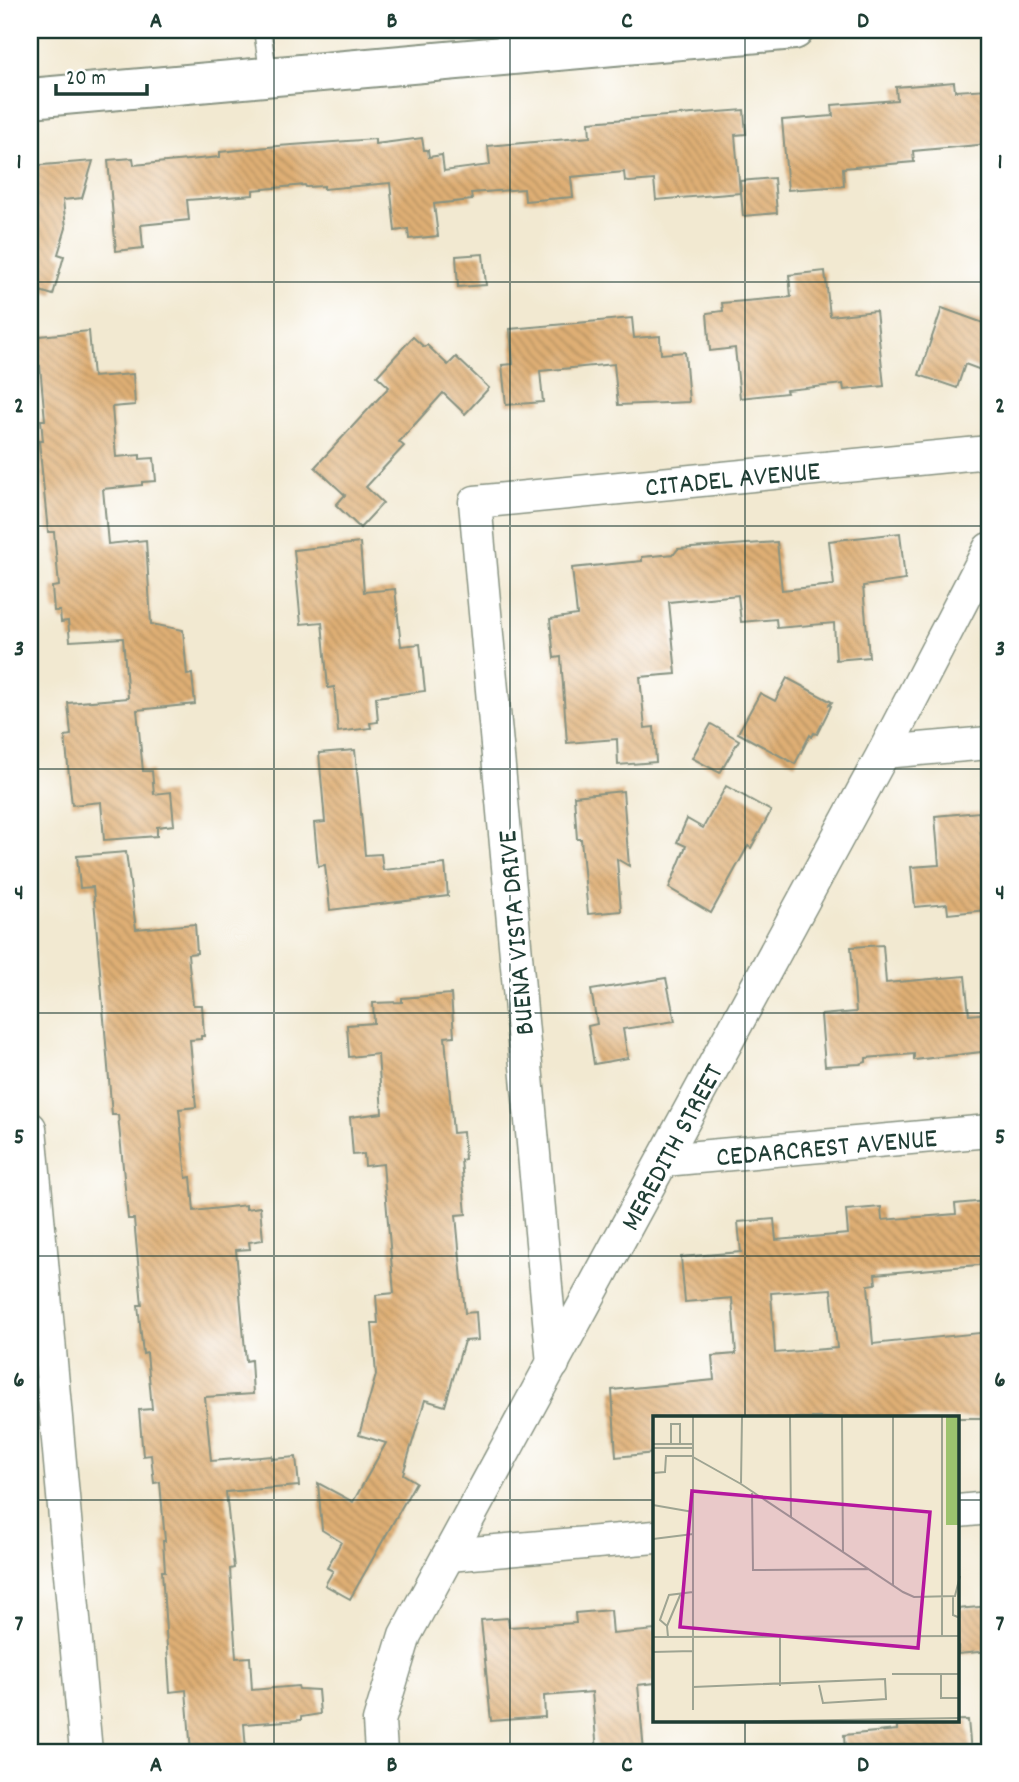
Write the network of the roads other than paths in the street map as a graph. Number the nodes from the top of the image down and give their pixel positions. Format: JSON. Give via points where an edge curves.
{"nodes":[{"id":1,"x":262,"y":30,"type":"edge"},
{"id":2,"x":794,"y":30,"type":"edge"},
{"id":3,"x":700,"y":34,"type":"edge"},
{"id":4,"x":269,"y":77,"type":"junction"},
{"id":5,"x":30,"y":98,"type":"edge"},
{"id":6,"x":989,"y":452,"type":"edge"},
{"id":7,"x":475,"y":502,"type":"joint"},
{"id":8,"x":989,"y":549,"type":"edge"},
{"id":9,"x":989,"y":743,"type":"edge"},
{"id":10,"x":884,"y":752,"type":"junction"},
{"id":11,"x":30,"y":1128,"type":"edge"},
{"id":12,"x":989,"y":1131,"type":"edge"},
{"id":13,"x":664,"y":1160,"type":"junction"},
{"id":14,"x":553,"y":1364,"type":"junction"},
{"id":15,"x":989,"y":1508,"type":"edge"},
{"id":16,"x":960,"y":1511,"type":"edge"},
{"id":17,"x":653,"y":1537,"type":"edge"},
{"id":18,"x":449,"y":1555,"type":"junction"},
{"id":19,"x":86,"y":1752,"type":"edge"},
{"id":20,"x":381,"y":1752,"type":"edge"}],
"edges":[{"from":1,"to":4,"type":"lane"},
{"from":2,"to":3,"type":"street"},
{"from":3,"to":4,"type":"street"},
{"from":4,"to":5,"type":"street"},
{"from":6,"to":7,"type":"street","name":"CITADEL AVENUE"},
{"from":7,"to":14,"type":"street","name":"BUENA VISTA DRIVE"},
{"from":8,"to":10,"type":"street","name":"MEREDITH STREET"},
{"from":9,"to":10,"type":"street"},
{"from":10,"to":13,"type":"street","name":"MEREDITH STREET"},
{"from":11,"to":19,"type":"street"},
{"from":12,"to":13,"type":"street","name":"CEDARCREST AVENUE"},
{"from":13,"to":14,"type":"street","name":"MEREDITH STREET"},
{"from":14,"to":18,"type":"street","name":"MEREDITH STREET"},
{"from":15,"to":16,"type":"street"},
{"from":17,"to":18,"type":"street"},
{"from":18,"to":20,"type":"street","name":"MEREDITH STREET","via":[[405,1635],[379,1721]]}]}
